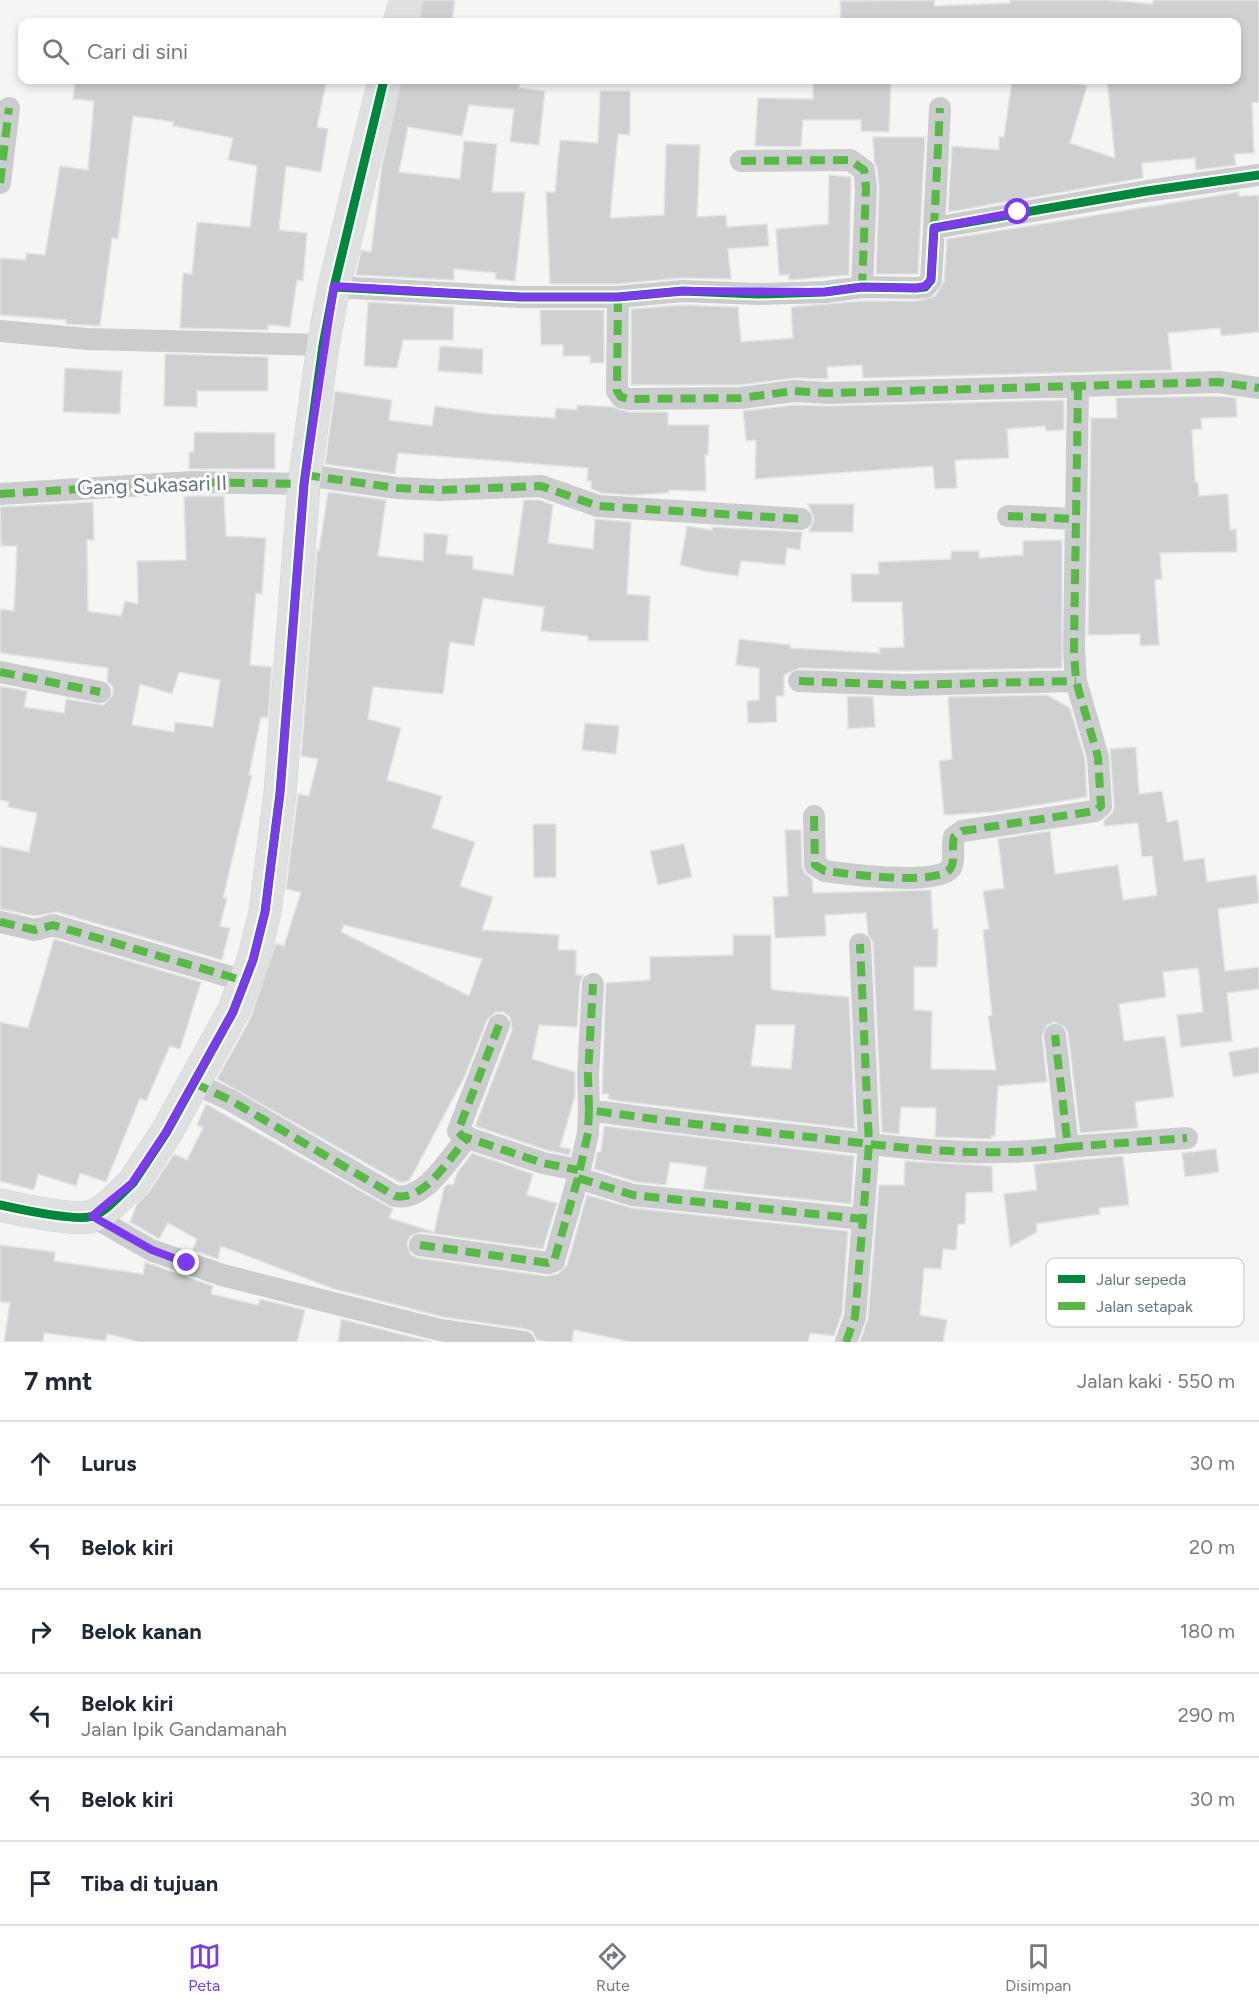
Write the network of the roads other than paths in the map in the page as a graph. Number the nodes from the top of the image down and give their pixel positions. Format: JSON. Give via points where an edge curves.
{"nodes":[{"id":1,"x":406,"y":0,"type":"edge"},
{"id":2,"x":400,"y":18,"type":"edge"},
{"id":3,"x":383,"y":84,"type":"edge"},
{"id":4,"x":9,"y":108,"type":"dead end"},
{"id":5,"x":940,"y":108,"type":"dead end"},
{"id":6,"x":741,"y":161,"type":"dead end"},
{"id":7,"x":1259,"y":175,"type":"edge"},
{"id":8,"x":0,"y":183,"type":"edge"},
{"id":9,"x":934,"y":228,"type":"junction"},
{"id":10,"x":334,"y":286,"type":"junction"},
{"id":11,"x":862,"y":287,"type":"junction"},
{"id":12,"x":618,"y":297,"type":"junction"},
{"id":13,"x":0,"y":331,"type":"edge"},
{"id":14,"x":323,"y":345,"type":"junction"},
{"id":15,"x":1078,"y":386,"type":"junction"},
{"id":16,"x":1259,"y":388,"type":"edge"},
{"id":17,"x":305,"y":479,"type":"junction"},
{"id":18,"x":0,"y":494,"type":"edge"},
{"id":19,"x":1008,"y":516,"type":"dead end"},
{"id":20,"x":801,"y":519,"type":"dead end"},
{"id":21,"x":1076,"y":519,"type":"junction"},
{"id":22,"x":0,"y":672,"type":"edge"},
{"id":23,"x":799,"y":681,"type":"dead end"},
{"id":24,"x":1076,"y":681,"type":"junction"},
{"id":25,"x":100,"y":692,"type":"dead end"},
{"id":26,"x":814,"y":816,"type":"dead end"},
{"id":27,"x":0,"y":922,"type":"edge"},
{"id":28,"x":860,"y":944,"type":"dead end"},
{"id":29,"x":245,"y":981,"type":"junction"},
{"id":30,"x":593,"y":984,"type":"dead end"},
{"id":31,"x":499,"y":1025,"type":"dead end"},
{"id":32,"x":1055,"y":1035,"type":"dead end"},
{"id":33,"x":194,"y":1083,"type":"junction"},
{"id":34,"x":589,"y":1110,"type":"junction"},
{"id":35,"x":468,"y":1137,"type":"junction"},
{"id":36,"x":1187,"y":1138,"type":"dead end"},
{"id":37,"x":869,"y":1144,"type":"junction"},
{"id":38,"x":1068,"y":1147,"type":"junction"},
{"id":39,"x":578,"y":1174,"type":"junction"},
{"id":40,"x":0,"y":1205,"type":"edge"},
{"id":41,"x":92,"y":1216,"type":"junction"},
{"id":42,"x":862,"y":1219,"type":"junction"},
{"id":43,"x":420,"y":1245,"type":"dead end"},
{"id":44,"x":524,"y":1342,"type":"edge"},
{"id":45,"x":846,"y":1342,"type":"edge"}],
"edges":[{"from":1,"to":2,"type":"street"},
{"from":3,"to":10,"type":"street"},
{"from":4,"to":8,"type":"street"},
{"from":5,"to":9,"type":"street"},
{"from":6,"to":11,"type":"street","via":[[850,160],[864,170]]},
{"from":7,"to":9,"type":"street"},
{"from":9,"to":11,"type":"street","via":[[929,284],[916,288]]},
{"from":10,"to":12,"type":"street","via":[[520,297]]},
{"from":10,"to":14,"type":"street"},
{"from":11,"to":12,"type":"street","via":[[825,292],[683,291]]},
{"from":12,"to":15,"type":"street","via":[[617,391],[629,399],[741,398],[794,391]]},
{"from":13,"to":14,"type":"street","via":[[87,339]]},
{"from":14,"to":17,"type":"street"},
{"from":15,"to":16,"type":"street","via":[[1220,382]]},
{"from":15,"to":21,"type":"street"},
{"from":17,"to":18,"type":"street","name":"Gang Sukasari II"},
{"from":17,"to":20,"type":"street","name":"Gang Sukasari II","via":[[398,488],[541,486],[598,506]]},
{"from":17,"to":29,"type":"street","via":[[280,794],[265,912]]},
{"from":19,"to":21,"type":"street"},
{"from":21,"to":24,"type":"street"},
{"from":22,"to":25,"type":"street"},
{"from":23,"to":24,"type":"street","via":[[903,685]]},
{"from":24,"to":26,"type":"street","via":[[1098,757],[1101,802],[1095,811],[962,831],[954,837],[953,866],[922,878],[825,871],[815,865]]},
{"from":27,"to":29,"type":"street","via":[[29,930],[53,925]]},
{"from":28,"to":37,"type":"street"},
{"from":29,"to":33,"type":"street","via":[[233,1012]]},
{"from":30,"to":34,"type":"street"},
{"from":31,"to":35,"type":"street","via":[[459,1128],[462,1136]]},
{"from":32,"to":38,"type":"street"},
{"from":33,"to":35,"type":"street","via":[[395,1196],[406,1197],[422,1188]]},
{"from":33,"to":41,"type":"street","via":[[132,1183]]},
{"from":34,"to":37,"type":"street"},
{"from":34,"to":39,"type":"street"},
{"from":35,"to":39,"type":"street"},
{"from":36,"to":38,"type":"street"},
{"from":37,"to":38,"type":"street","via":[[976,1152]]},
{"from":37,"to":42,"type":"street"},
{"from":39,"to":42,"type":"street","via":[[633,1195]]},
{"from":39,"to":43,"type":"street","via":[[554,1261]]},
{"from":40,"to":41,"type":"street","via":[[46,1214]]},
{"from":41,"to":44,"type":"street","via":[[152,1250],[222,1275],[440,1330]]},
{"from":42,"to":45,"type":"street","via":[[855,1317]]}]}
